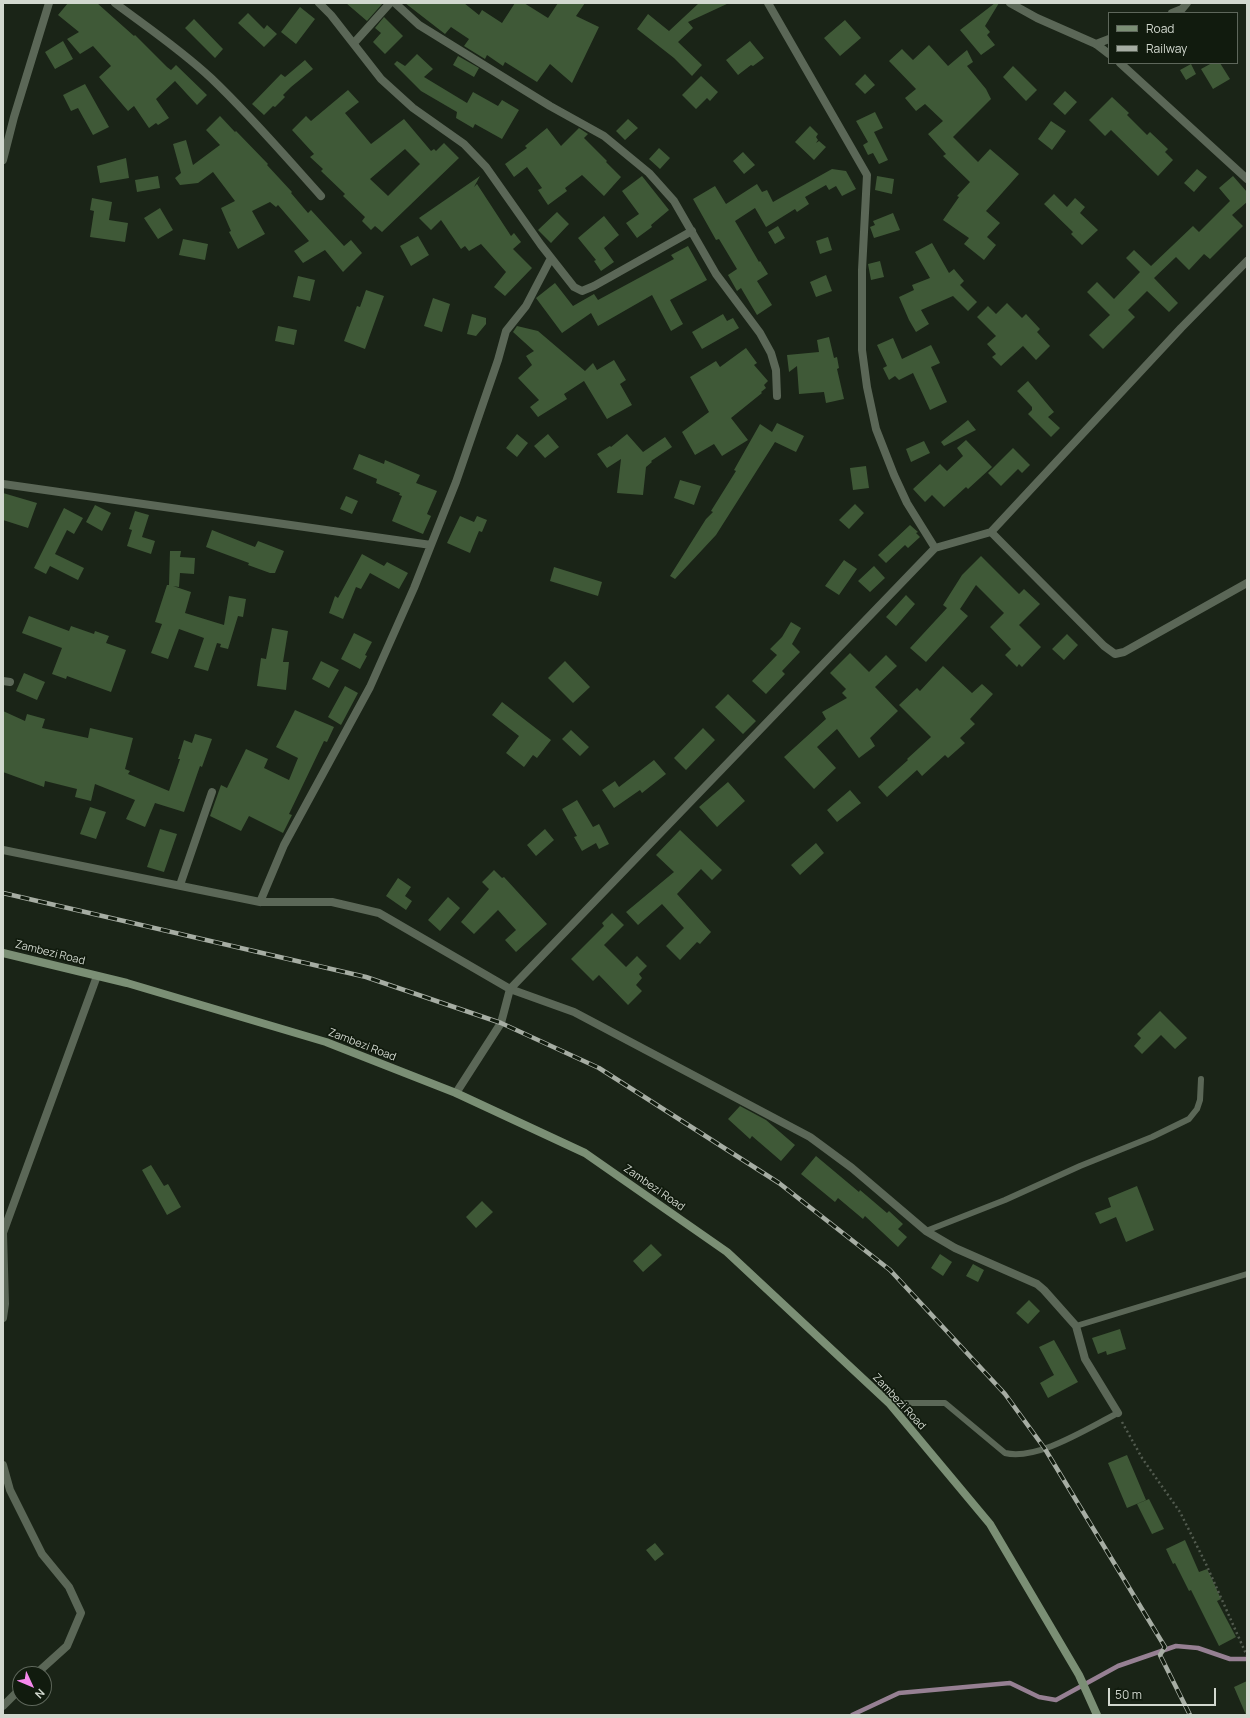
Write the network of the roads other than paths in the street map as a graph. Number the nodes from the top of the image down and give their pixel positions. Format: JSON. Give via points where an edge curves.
{"nodes":[{"id":1,"x":49,"y":3,"type":"edge"},
{"id":2,"x":114,"y":3,"type":"edge"},
{"id":3,"x":318,"y":3,"type":"edge"},
{"id":4,"x":390,"y":3,"type":"edge"},
{"id":5,"x":395,"y":3,"type":"edge"},
{"id":6,"x":768,"y":3,"type":"edge"},
{"id":7,"x":1010,"y":3,"type":"edge"},
{"id":8,"x":1187,"y":3,"type":"edge"},
{"id":9,"x":1174,"y":12,"type":"edge"},
{"id":10,"x":1108,"y":38,"type":"edge"},
{"id":11,"x":354,"y":43,"type":"junction"},
{"id":12,"x":1096,"y":44,"type":"junction"},
{"id":13,"x":1108,"y":53,"type":"edge"},
{"id":14,"x":1121,"y":64,"type":"edge"},
{"id":15,"x":3,"y":160,"type":"edge"},
{"id":16,"x":1247,"y":179,"type":"edge"},
{"id":17,"x":321,"y":196,"type":"dead end"},
{"id":18,"x":692,"y":231,"type":"junction"},
{"id":19,"x":551,"y":258,"type":"junction"},
{"id":20,"x":1247,"y":261,"type":"edge"},
{"id":21,"x":777,"y":396,"type":"dead end"},
{"id":22,"x":3,"y":484,"type":"edge"},
{"id":23,"x":991,"y":532,"type":"junction"},
{"id":24,"x":431,"y":545,"type":"junction"},
{"id":25,"x":935,"y":548,"type":"junction"},
{"id":26,"x":1247,"y":583,"type":"edge"},
{"id":27,"x":212,"y":792,"type":"dead end"},
{"id":28,"x":3,"y":850,"type":"edge"},
{"id":29,"x":180,"y":885,"type":"junction"},
{"id":30,"x":260,"y":902,"type":"junction"},
{"id":31,"x":3,"y":953,"type":"edge"},
{"id":32,"x":97,"y":976,"type":"junction"},
{"id":33,"x":510,"y":988,"type":"junction"},
{"id":34,"x":1201,"y":1079,"type":"dead end"},
{"id":35,"x":456,"y":1093,"type":"junction"},
{"id":36,"x":926,"y":1231,"type":"junction"},
{"id":37,"x":3,"y":1233,"type":"edge"},
{"id":38,"x":1247,"y":1274,"type":"edge"},
{"id":39,"x":3,"y":1318,"type":"edge"},
{"id":40,"x":1076,"y":1326,"type":"junction"},
{"id":41,"x":889,"y":1403,"type":"junction"},
{"id":42,"x":1118,"y":1413,"type":"joint"},
{"id":43,"x":3,"y":1465,"type":"edge"},
{"id":44,"x":45,"y":1666,"type":"edge"},
{"id":45,"x":12,"y":1698,"type":"edge"},
{"id":46,"x":3,"y":1706,"type":"edge"},
{"id":47,"x":1097,"y":1715,"type":"edge"}],
"edges":[{"from":1,"to":15,"type":"street"},
{"from":2,"to":17,"type":"street","via":[[174,47],[210,78]]},
{"from":3,"to":11,"type":"street","via":[[332,15]]},
{"from":4,"to":11,"type":"street"},
{"from":5,"to":18,"type":"street","via":[[419,25],[550,106],[604,136],[660,185],[674,201]]},
{"from":6,"to":25,"type":"street","via":[[867,175],[862,270],[862,350],[867,387],[876,429],[894,475],[907,503]]},
{"from":7,"to":12,"type":"street"},
{"from":8,"to":9,"type":"street"},
{"from":10,"to":12,"type":"street"},
{"from":11,"to":19,"type":"street","via":[[381,79],[398,96],[464,144],[483,162]]},
{"from":12,"to":13,"type":"street"},
{"from":14,"to":16,"type":"street"},
{"from":18,"to":19,"type":"street","via":[[582,291],[574,287]]},
{"from":18,"to":21,"type":"street","via":[[716,274],[750,318],[771,353],[776,370]]},
{"from":19,"to":24,"type":"street","via":[[526,306],[506,331],[456,482]]},
{"from":20,"to":23,"type":"street"},
{"from":22,"to":24,"type":"street"},
{"from":23,"to":25,"type":"street"},
{"from":23,"to":26,"type":"street","via":[[1104,646],[1115,654],[1124,652]]},
{"from":24,"to":30,"type":"street","via":[[370,687],[284,844]]},
{"from":25,"to":33,"type":"street"},
{"from":27,"to":29,"type":"street"},
{"from":28,"to":29,"type":"street"},
{"from":29,"to":30,"type":"street"},
{"from":30,"to":33,"type":"street","via":[[332,902],[379,913]]},
{"from":31,"to":32,"type":"main road","name":"Zambezi Road"},
{"from":32,"to":35,"type":"main road","name":"Zambezi Road","via":[[326,1042]]},
{"from":32,"to":37,"type":"street"},
{"from":33,"to":35,"type":"street","via":[[501,1023]]},
{"from":33,"to":36,"type":"street","via":[[574,1012],[810,1137],[852,1168]]},
{"from":34,"to":36,"type":"lane","via":[[1198,1104],[1189,1120],[1005,1200]]},
{"from":35,"to":41,"type":"main road","name":"Zambezi Road","via":[[585,1153],[728,1252]]},
{"from":36,"to":40,"type":"street","via":[[954,1248],[1037,1284]]},
{"from":37,"to":39,"type":"street"},
{"from":38,"to":40,"type":"lane"},
{"from":40,"to":42,"type":"street","via":[[1085,1359]]},
{"from":41,"to":42,"type":"lane","via":[[945,1403],[1005,1453],[1014,1455],[1046,1449]]},
{"from":41,"to":47,"type":"main road","name":"Zambezi Road","via":[[990,1524],[1079,1675]]},
{"from":43,"to":44,"type":"street","via":[[10,1490],[42,1554],[69,1587],[81,1613],[67,1646]]},
{"from":45,"to":46,"type":"street"}]}
